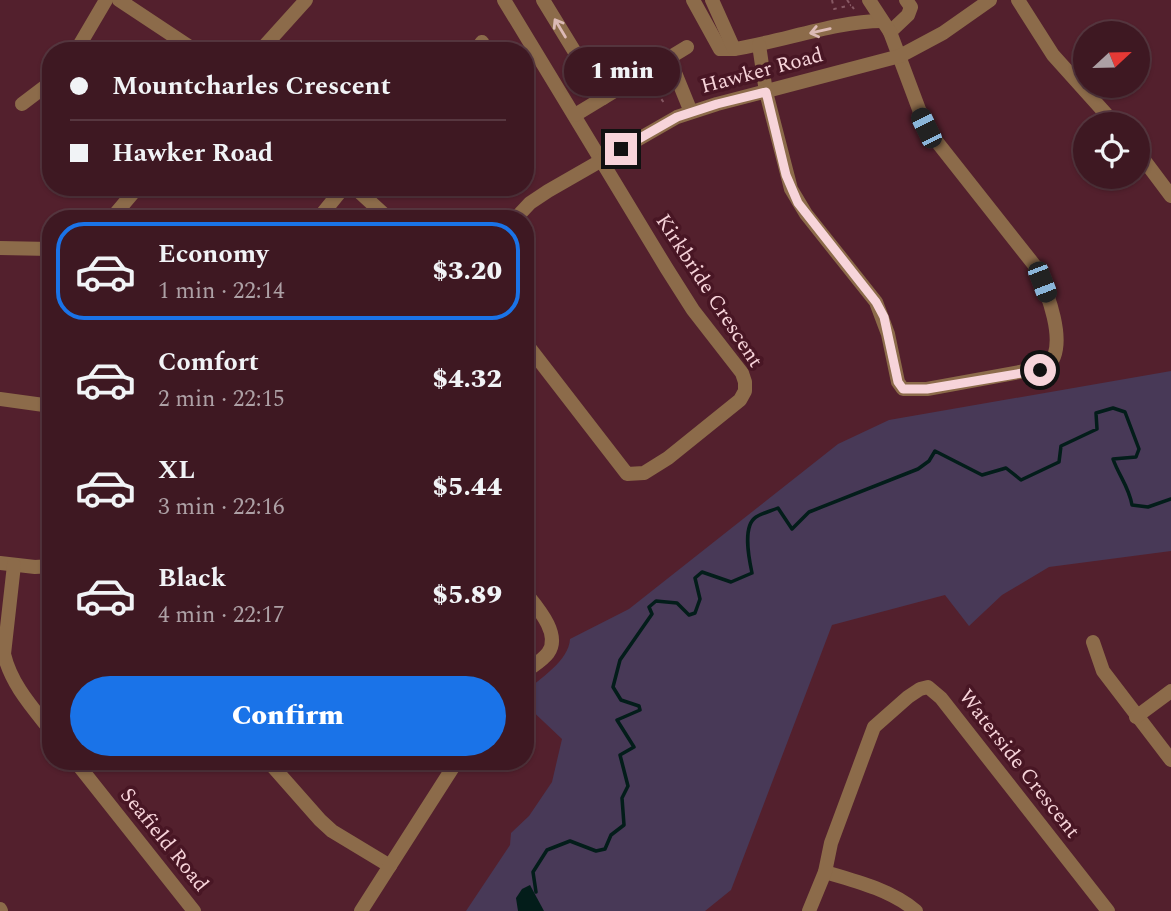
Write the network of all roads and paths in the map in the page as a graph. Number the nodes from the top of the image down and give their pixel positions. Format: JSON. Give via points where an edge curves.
{"nodes":[{"id":1,"x":106,"y":0,"type":"edge"},
{"id":2,"x":119,"y":0,"type":"edge"},
{"id":3,"x":306,"y":0,"type":"edge"},
{"id":4,"x":504,"y":0,"type":"edge"},
{"id":5,"x":543,"y":0,"type":"edge"},
{"id":6,"x":693,"y":0,"type":"edge"},
{"id":7,"x":712,"y":0,"type":"edge"},
{"id":8,"x":832,"y":0,"type":"edge"},
{"id":9,"x":869,"y":0,"type":"edge"},
{"id":10,"x":906,"y":0,"type":"edge"},
{"id":11,"x":990,"y":0,"type":"edge"},
{"id":12,"x":1018,"y":0,"type":"edge"},
{"id":13,"x":851,"y":5,"type":"dead end"},
{"id":14,"x":886,"y":26,"type":"junction"},
{"id":15,"x":81,"y":42,"type":"edge"},
{"id":16,"x":182,"y":42,"type":"edge"},
{"id":17,"x":268,"y":42,"type":"edge"},
{"id":18,"x":530,"y":42,"type":"edge"},
{"id":19,"x":759,"y":45,"type":"junction"},
{"id":20,"x":687,"y":47,"type":"dead end"},
{"id":21,"x":534,"y":49,"type":"edge"},
{"id":22,"x":734,"y":49,"type":"junction"},
{"id":23,"x":900,"y":56,"type":"junction"},
{"id":24,"x":669,"y":58,"type":"junction"},
{"id":25,"x":644,"y":72,"type":"junction"},
{"id":26,"x":42,"y":89,"type":"edge"},
{"id":27,"x":766,"y":92,"type":"junction"},
{"id":28,"x":603,"y":98,"type":"junction"},
{"id":29,"x":664,"y":103,"type":"dead end"},
{"id":30,"x":22,"y":104,"type":"dead end"},
{"id":31,"x":691,"y":112,"type":"junction"},
{"id":32,"x":1104,"y":112,"type":"edge"},
{"id":33,"x":575,"y":115,"type":"junction"},
{"id":34,"x":603,"y":160,"type":"junction"},
{"id":35,"x":1150,"y":168,"type":"edge"},
{"id":36,"x":130,"y":196,"type":"edge"},
{"id":37,"x":337,"y":196,"type":"edge"},
{"id":38,"x":364,"y":196,"type":"edge"},
{"id":39,"x":1171,"y":196,"type":"edge"},
{"id":40,"x":119,"y":210,"type":"edge"},
{"id":41,"x":325,"y":210,"type":"edge"},
{"id":42,"x":378,"y":210,"type":"edge"},
{"id":43,"x":523,"y":210,"type":"edge"},
{"id":44,"x":0,"y":248,"type":"edge"},
{"id":45,"x":42,"y":249,"type":"edge"},
{"id":46,"x":534,"y":354,"type":"edge"},
{"id":47,"x":0,"y":399,"type":"edge"},
{"id":48,"x":42,"y":405,"type":"edge"},
{"id":49,"x":7,"y":564,"type":"edge"},
{"id":50,"x":42,"y":566,"type":"edge"},
{"id":51,"x":534,"y":605,"type":"edge"},
{"id":52,"x":1093,"y":642,"type":"dead end"},
{"id":53,"x":2,"y":654,"type":"edge"},
{"id":54,"x":534,"y":664,"type":"edge"},
{"id":55,"x":1171,"y":691,"type":"edge"},
{"id":56,"x":1136,"y":717,"type":"junction"},
{"id":57,"x":42,"y":719,"type":"edge"},
{"id":58,"x":1171,"y":760,"type":"edge"},
{"id":59,"x":82,"y":770,"type":"edge"},
{"id":60,"x":276,"y":770,"type":"edge"},
{"id":61,"x":451,"y":770,"type":"edge"},
{"id":62,"x":390,"y":866,"type":"junction"},
{"id":63,"x":825,"y":872,"type":"junction"},
{"id":64,"x":194,"y":911,"type":"edge"},
{"id":65,"x":361,"y":911,"type":"edge"},
{"id":66,"x":809,"y":911,"type":"edge"},
{"id":67,"x":916,"y":911,"type":"edge"},
{"id":68,"x":1108,"y":911,"type":"edge"}],
"edges":[{"from":1,"to":15,"type":"street"},
{"from":2,"to":16,"type":"street"},
{"from":3,"to":17,"type":"street"},
{"from":4,"to":18,"type":"street"},
{"from":28,"to":5,"type":"street","one_way":true},
{"from":6,"to":22,"type":"street","via":[[720,49]]},
{"from":7,"to":22,"type":"street"},
{"from":8,"to":13,"type":"path","via":[[834,9]]},
{"from":9,"to":14,"type":"street"},
{"from":10,"to":14,"type":"street","via":[[911,7],[908,15]]},
{"from":11,"to":23,"type":"street","name":"Hawker Road"},
{"from":12,"to":32,"type":"street","via":[[1053,55]]},
{"from":14,"to":19,"type":"street","one_way":true,"via":[[863,21]]},
{"from":14,"to":23,"type":"street"},
{"from":19,"to":22,"type":"street"},
{"from":19,"to":27,"type":"street"},
{"from":20,"to":24,"type":"street"},
{"from":21,"to":33,"type":"street"},
{"from":23,"to":27,"type":"street","name":"Hawker Road"},
{"from":23,"to":27,"type":"street","via":[[926,128],[1035,266],[1049,299],[1058,344],[1054,361],[1047,367],[927,389],[903,389],[876,302],[806,214],[791,188]]},
{"from":24,"to":25,"type":"street"},
{"from":24,"to":31,"type":"street"},
{"from":25,"to":28,"type":"street"},
{"from":25,"to":29,"type":"path"},
{"from":26,"to":30,"type":"street"},
{"from":27,"to":31,"type":"street","name":"Hawker Road"},
{"from":28,"to":33,"type":"street"},
{"from":31,"to":34,"type":"street","name":"Hawker Road"},
{"from":33,"to":34,"type":"street"},
{"from":34,"to":43,"type":"street","name":"Hawker Road"},
{"from":34,"to":46,"type":"street","name":"Kirkbride Crescent","via":[[693,310],[736,363],[745,391],[740,400],[668,458],[644,473],[627,474]]},
{"from":35,"to":39,"type":"street"},
{"from":36,"to":40,"type":"street"},
{"from":37,"to":41,"type":"street"},
{"from":38,"to":42,"type":"street"},
{"from":44,"to":45,"type":"street"},
{"from":47,"to":48,"type":"street"},
{"from":49,"to":50,"type":"street"},
{"from":49,"to":53,"type":"street"},
{"from":51,"to":54,"type":"street","via":[[550,631],[551,644],[549,652]]},
{"from":52,"to":56,"type":"street","via":[[1103,671]]},
{"from":53,"to":57,"type":"street"},
{"from":55,"to":56,"type":"street"},
{"from":56,"to":58,"type":"street"},
{"from":59,"to":64,"type":"street","name":"Seafield Road"},
{"from":60,"to":62,"type":"street","via":[[332,831]]},
{"from":61,"to":62,"type":"street"},
{"from":62,"to":65,"type":"street"},
{"from":63,"to":66,"type":"street","name":"Waterside Crescent"},
{"from":63,"to":67,"type":"street","via":[[881,890]]},
{"from":63,"to":68,"type":"street","name":"Waterside Crescent","via":[[831,843],[874,727],[908,697],[928,687]]}]}
